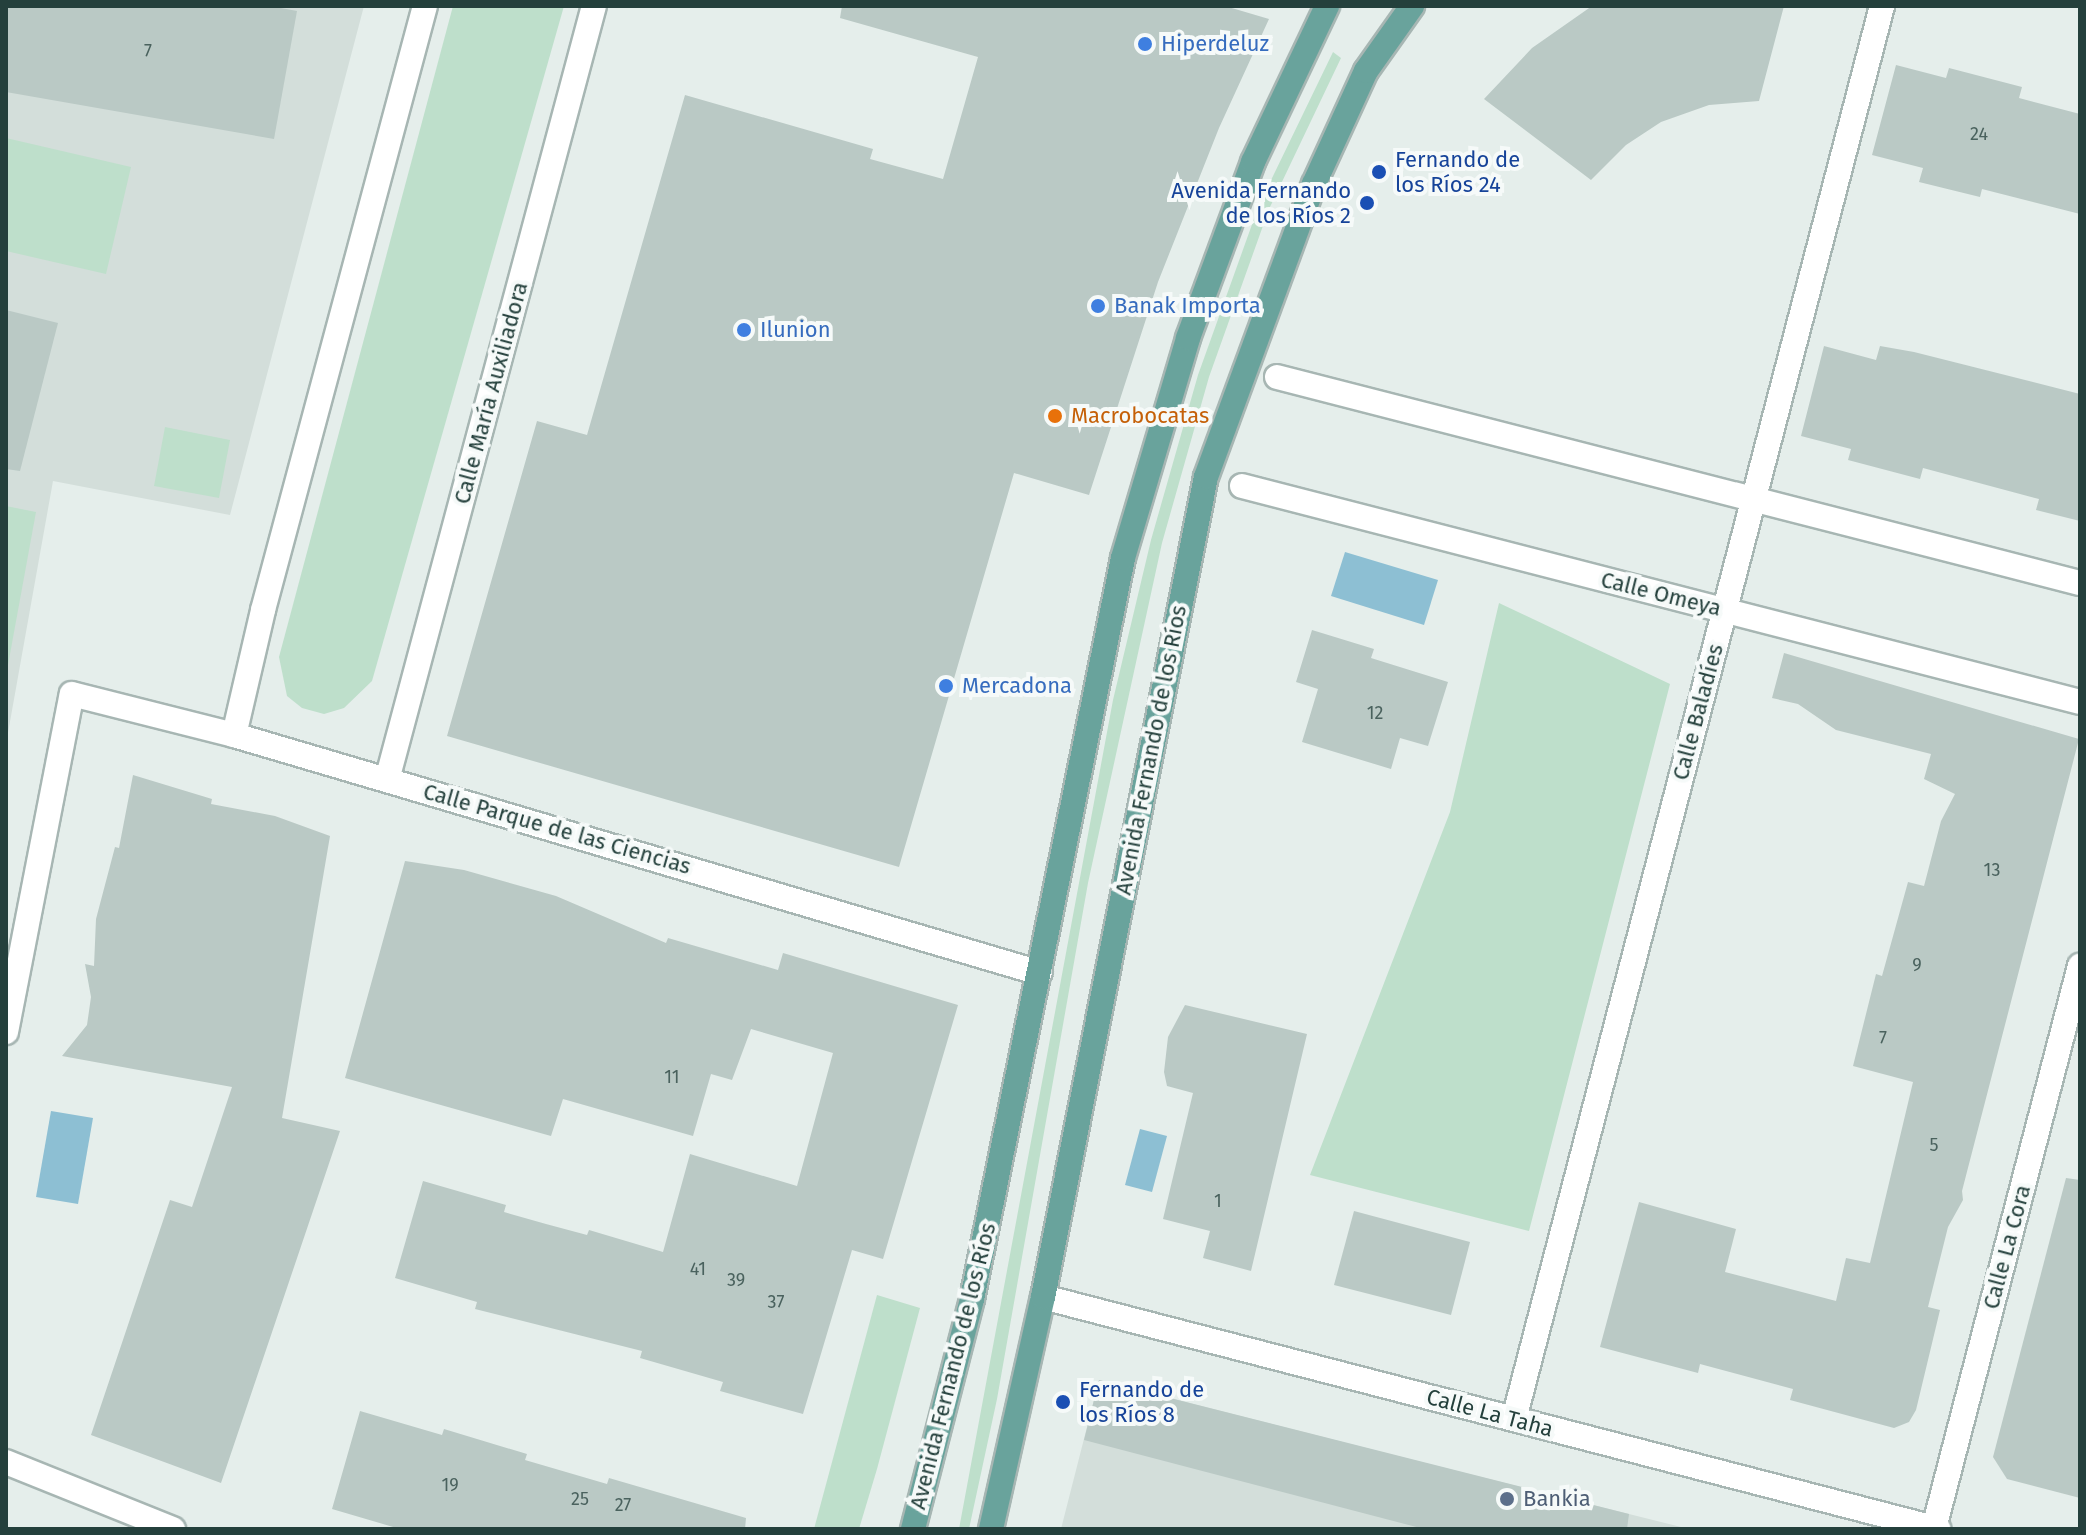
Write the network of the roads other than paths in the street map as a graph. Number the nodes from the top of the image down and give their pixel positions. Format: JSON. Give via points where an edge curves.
{"nodes":[{"id":1,"x":425,"y":6,"type":"edge"},
{"id":2,"x":594,"y":6,"type":"edge"},
{"id":3,"x":1327,"y":6,"type":"edge"},
{"id":4,"x":1412,"y":6,"type":"edge"},
{"id":5,"x":1882,"y":6,"type":"edge"},
{"id":6,"x":1277,"y":377,"type":"dead end"},
{"id":7,"x":1242,"y":486,"type":"dead end"},
{"id":8,"x":1754,"y":498,"type":"junction"},
{"id":9,"x":2080,"y":583,"type":"edge"},
{"id":10,"x":1724,"y":611,"type":"junction"},
{"id":11,"x":2080,"y":702,"type":"edge"},
{"id":12,"x":234,"y":735,"type":"junction"},
{"id":13,"x":387,"y":780,"type":"junction"},
{"id":14,"x":2080,"y":966,"type":"edge"},
{"id":15,"x":1040,"y":973,"type":"junction"},
{"id":16,"x":6,"y":1032,"type":"edge"},
{"id":17,"x":1043,"y":1297,"type":"junction"},
{"id":18,"x":1514,"y":1419,"type":"junction"},
{"id":19,"x":6,"y":1462,"type":"edge"},
{"id":20,"x":1936,"y":1528,"type":"edge"},
{"id":21,"x":173,"y":1529,"type":"edge"},
{"id":22,"x":913,"y":1529,"type":"edge"},
{"id":23,"x":991,"y":1529,"type":"edge"}],
"edges":[{"from":1,"to":12,"type":"street"},
{"from":2,"to":13,"type":"street","name":"Calle María Auxiliadora"},
{"from":3,"to":15,"type":"main road","name":"Avenida Fernando de los Ríos","via":[[1253,162],[1188,338],[1123,558]]},
{"from":4,"to":17,"type":"main road","name":"Avenida Fernando de los Ríos","via":[[1366,71],[1314,184],[1206,477]]},
{"from":5,"to":8,"type":"street","name":"Calle Baladíes"},
{"from":6,"to":8,"type":"street"},
{"from":7,"to":10,"type":"street","name":"Calle Omeya"},
{"from":8,"to":9,"type":"street"},
{"from":8,"to":10,"type":"street","name":"Calle Baladíes"},
{"from":10,"to":11,"type":"street","name":"Calle Omeya"},
{"from":10,"to":18,"type":"street","name":"Calle Baladíes"},
{"from":12,"to":13,"type":"street","name":"Calle Parque de las Ciencias"},
{"from":12,"to":16,"type":"street","name":"Calle Parque de las Ciencias","via":[[72,694]]},
{"from":13,"to":15,"type":"street","name":"Calle Parque de las Ciencias"},
{"from":14,"to":20,"type":"street","name":"Calle La Cora"},
{"from":15,"to":22,"type":"main road","name":"Avenida Fernando de los Ríos","via":[[972,1299]]},
{"from":17,"to":18,"type":"street","name":"Calle La Taha"},
{"from":17,"to":23,"type":"main road","name":"Avenida Fernando de los Ríos"},
{"from":18,"to":20,"type":"street","name":"Calle La Taha"},
{"from":19,"to":21,"type":"street"}]}
